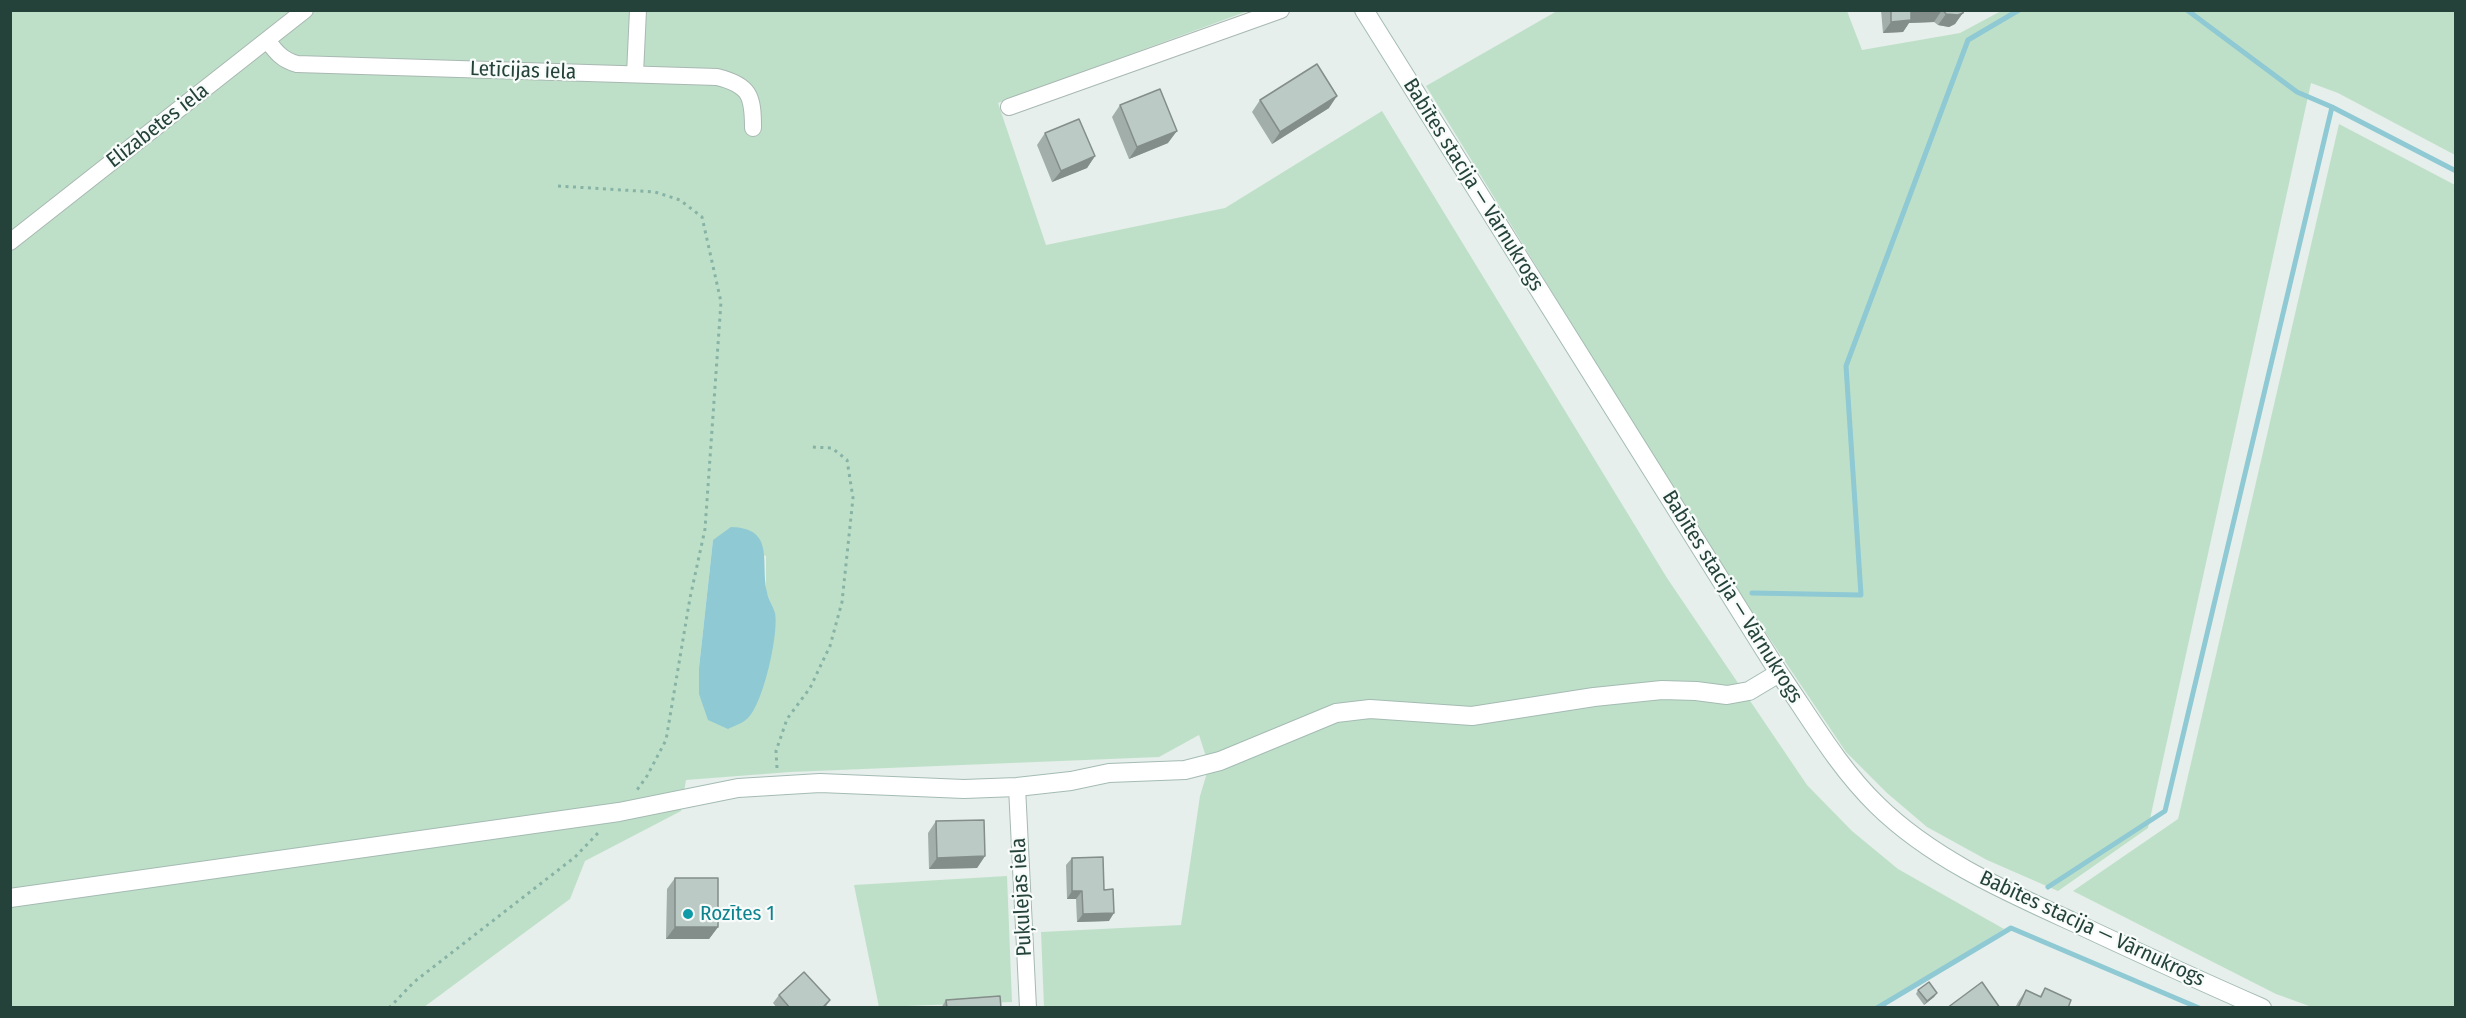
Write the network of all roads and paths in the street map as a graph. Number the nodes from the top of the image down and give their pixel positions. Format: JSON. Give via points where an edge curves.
{"nodes":[{"id":1,"x":305,"y":10,"type":"edge"},
{"id":2,"x":638,"y":10,"type":"edge"},
{"id":3,"x":1281,"y":10,"type":"edge"},
{"id":4,"x":1364,"y":10,"type":"edge"},
{"id":5,"x":267,"y":40,"type":"junction"},
{"id":6,"x":635,"y":74,"type":"junction"},
{"id":7,"x":1009,"y":107,"type":"dead end"},
{"id":8,"x":753,"y":128,"type":"dead end"},
{"id":9,"x":558,"y":186,"type":"dead end"},
{"id":10,"x":10,"y":242,"type":"edge"},
{"id":11,"x":811,"y":447,"type":"dead end"},
{"id":12,"x":1779,"y":673,"type":"junction"},
{"id":13,"x":779,"y":785,"type":"junction"},
{"id":14,"x":1017,"y":787,"type":"junction"},
{"id":15,"x":619,"y":812,"type":"junction"},
{"id":16,"x":10,"y":898,"type":"edge"},
{"id":17,"x":389,"y":1008,"type":"edge"},
{"id":18,"x":1028,"y":1008,"type":"edge"},
{"id":19,"x":2262,"y":1008,"type":"edge"}],
"edges":[{"from":1,"to":5,"type":"street","name":"Elizabetes iela"},
{"from":2,"to":6,"type":"street"},
{"from":3,"to":7,"type":"street"},
{"from":4,"to":12,"type":"street","name":"Babītes stacija — Vārnukrogs"},
{"from":5,"to":6,"type":"street","name":"Letīcijas iela","via":[[277,54],[297,64]]},
{"from":5,"to":10,"type":"street","name":"Elizabetes iela"},
{"from":6,"to":8,"type":"street","name":"Letīcijas iela","via":[[736,81],[747,91],[753,106]]},
{"from":9,"to":15,"type":"path","via":[[655,192],[680,200],[702,218],[721,302],[705,529],[666,740],[647,776]]},
{"from":11,"to":13,"type":"path","via":[[832,448],[847,460],[853,498],[839,613],[830,646],[810,688],[787,719],[776,752]]},
{"from":12,"to":14,"type":"street","via":[[1749,691],[1727,695],[1662,690],[1472,716],[1370,709],[1336,713],[1220,760],[1185,770],[1109,773]]},
{"from":12,"to":19,"type":"street","name":"Babītes stacija — Vārnukrogs","via":[[1837,759],[1876,805],[1918,840],[1994,886]]},
{"from":13,"to":14,"type":"street"},
{"from":13,"to":15,"type":"street","via":[[738,788]]},
{"from":14,"to":18,"type":"street","name":"Puķulejas iela"},
{"from":15,"to":16,"type":"street"},
{"from":15,"to":17,"type":"path","via":[[575,857],[414,982]]}]}
